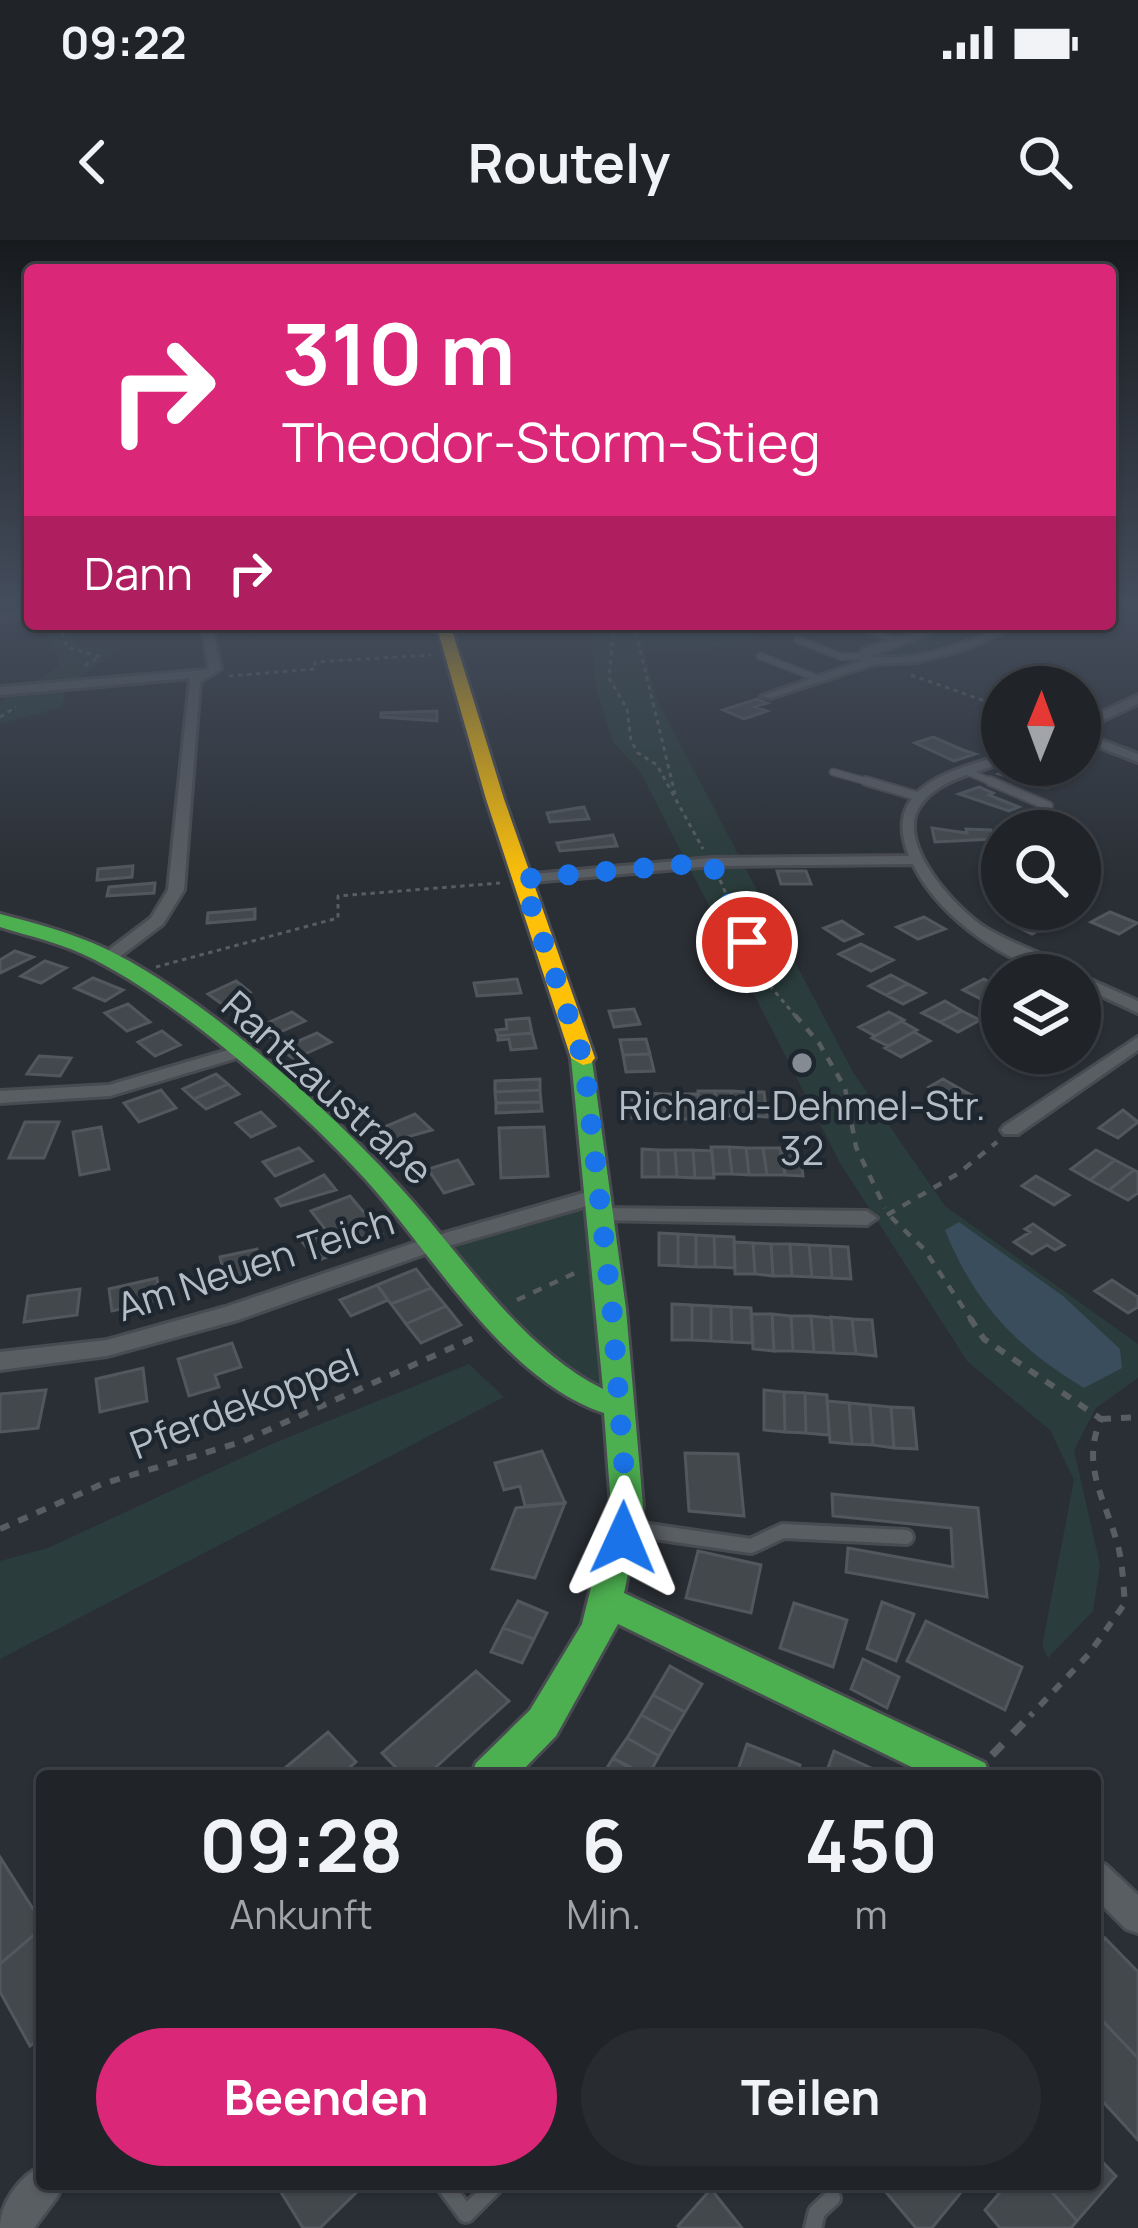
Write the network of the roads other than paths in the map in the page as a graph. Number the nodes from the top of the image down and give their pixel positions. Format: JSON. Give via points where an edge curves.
{"nodes":[{"id":1,"x":193,"y":697,"type":"edge"},
{"id":2,"x":464,"y":697,"type":"edge"},
{"id":3,"x":1138,"y":699,"type":"edge"},
{"id":4,"x":1101,"y":719,"type":"edge"},
{"id":5,"x":1101,"y":741,"type":"edge"},
{"id":6,"x":1138,"y":758,"type":"edge"},
{"id":7,"x":981,"y":767,"type":"edge"},
{"id":8,"x":833,"y":772,"type":"dead end"},
{"id":9,"x":968,"y":772,"type":"junction"},
{"id":10,"x":920,"y":797,"type":"junction"},
{"id":11,"x":1041,"y":810,"type":"edge"},
{"id":12,"x":918,"y":860,"type":"junction"},
{"id":13,"x":522,"y":880,"type":"junction"},
{"id":14,"x":0,"y":920,"type":"edge"},
{"id":15,"x":1027,"y":954,"type":"edge"},
{"id":16,"x":108,"y":958,"type":"junction"},
{"id":17,"x":1101,"y":990,"type":"edge"},
{"id":18,"x":1138,"y":1008,"type":"edge"},
{"id":19,"x":1138,"y":1042,"type":"edge"},
{"id":20,"x":238,"y":1052,"type":"junction"},
{"id":21,"x":0,"y":1097,"type":"edge"},
{"id":22,"x":1011,"y":1130,"type":"road end"},
{"id":23,"x":598,"y":1206,"type":"junction"},
{"id":24,"x":878,"y":1216,"type":"road end"},
{"id":25,"x":438,"y":1243,"type":"junction"},
{"id":26,"x":0,"y":1361,"type":"edge"},
{"id":27,"x":619,"y":1406,"type":"junction"},
{"id":28,"x":625,"y":1527,"type":"junction"},
{"id":29,"x":906,"y":1537,"type":"dead end"},
{"id":30,"x":608,"y":1602,"type":"junction"},
{"id":31,"x":496,"y":1770,"type":"edge"},
{"id":32,"x":958,"y":1770,"type":"edge"},
{"id":33,"x":1101,"y":1882,"type":"edge"},
{"id":34,"x":1138,"y":1917,"type":"edge"},
{"id":35,"x":39,"y":2190,"type":"edge"},
{"id":36,"x":448,"y":2190,"type":"edge"},
{"id":37,"x":490,"y":2190,"type":"edge"},
{"id":38,"x":832,"y":2198,"type":"dead end"},
{"id":39,"x":10,"y":2228,"type":"edge"},
{"id":40,"x":813,"y":2228,"type":"edge"}],
"edges":[{"from":1,"to":16,"type":"street","via":[[176,890],[157,920]]},
{"from":2,"to":13,"type":"street"},
{"from":3,"to":4,"type":"street"},
{"from":5,"to":6,"type":"street"},
{"from":7,"to":9,"type":"street"},
{"from":8,"to":10,"type":"lane"},
{"from":9,"to":10,"type":"street"},
{"from":9,"to":11,"type":"lane","via":[[1045,804]]},
{"from":10,"to":12,"type":"street","via":[[907,832]]},
{"from":12,"to":13,"type":"street","via":[[711,862]]},
{"from":12,"to":15,"type":"street","via":[[961,921]]},
{"from":13,"to":23,"type":"street","via":[[584,1061]]},
{"from":14,"to":16,"type":"street","name":"Rantzaustraße"},
{"from":16,"to":20,"type":"street","name":"Rantzaustraße"},
{"from":17,"to":18,"type":"street"},
{"from":19,"to":22,"type":"street"},
{"from":20,"to":21,"type":"street","via":[[110,1090]]},
{"from":20,"to":25,"type":"street","name":"Rantzaustraße","via":[[352,1150]]},
{"from":23,"to":24,"type":"street","name":"Am Neuen Teich"},
{"from":23,"to":25,"type":"street","name":"Am Neuen Teich"},
{"from":23,"to":27,"type":"street"},
{"from":25,"to":26,"type":"street","name":"Am Neuen Teich","via":[[107,1348]]},
{"from":25,"to":27,"type":"street","name":"Rantzaustraße","via":[[586,1400]]},
{"from":27,"to":28,"type":"street"},
{"from":28,"to":29,"type":"lane","via":[[751,1546],[783,1531]]},
{"from":28,"to":30,"type":"street"},
{"from":30,"to":31,"type":"street","via":[[564,1695]]},
{"from":30,"to":32,"type":"street"},
{"from":33,"to":34,"type":"street"},
{"from":35,"to":39,"type":"street"},
{"from":36,"to":37,"type":"lane","via":[[466,2214]]},
{"from":38,"to":40,"type":"lane"}]}
